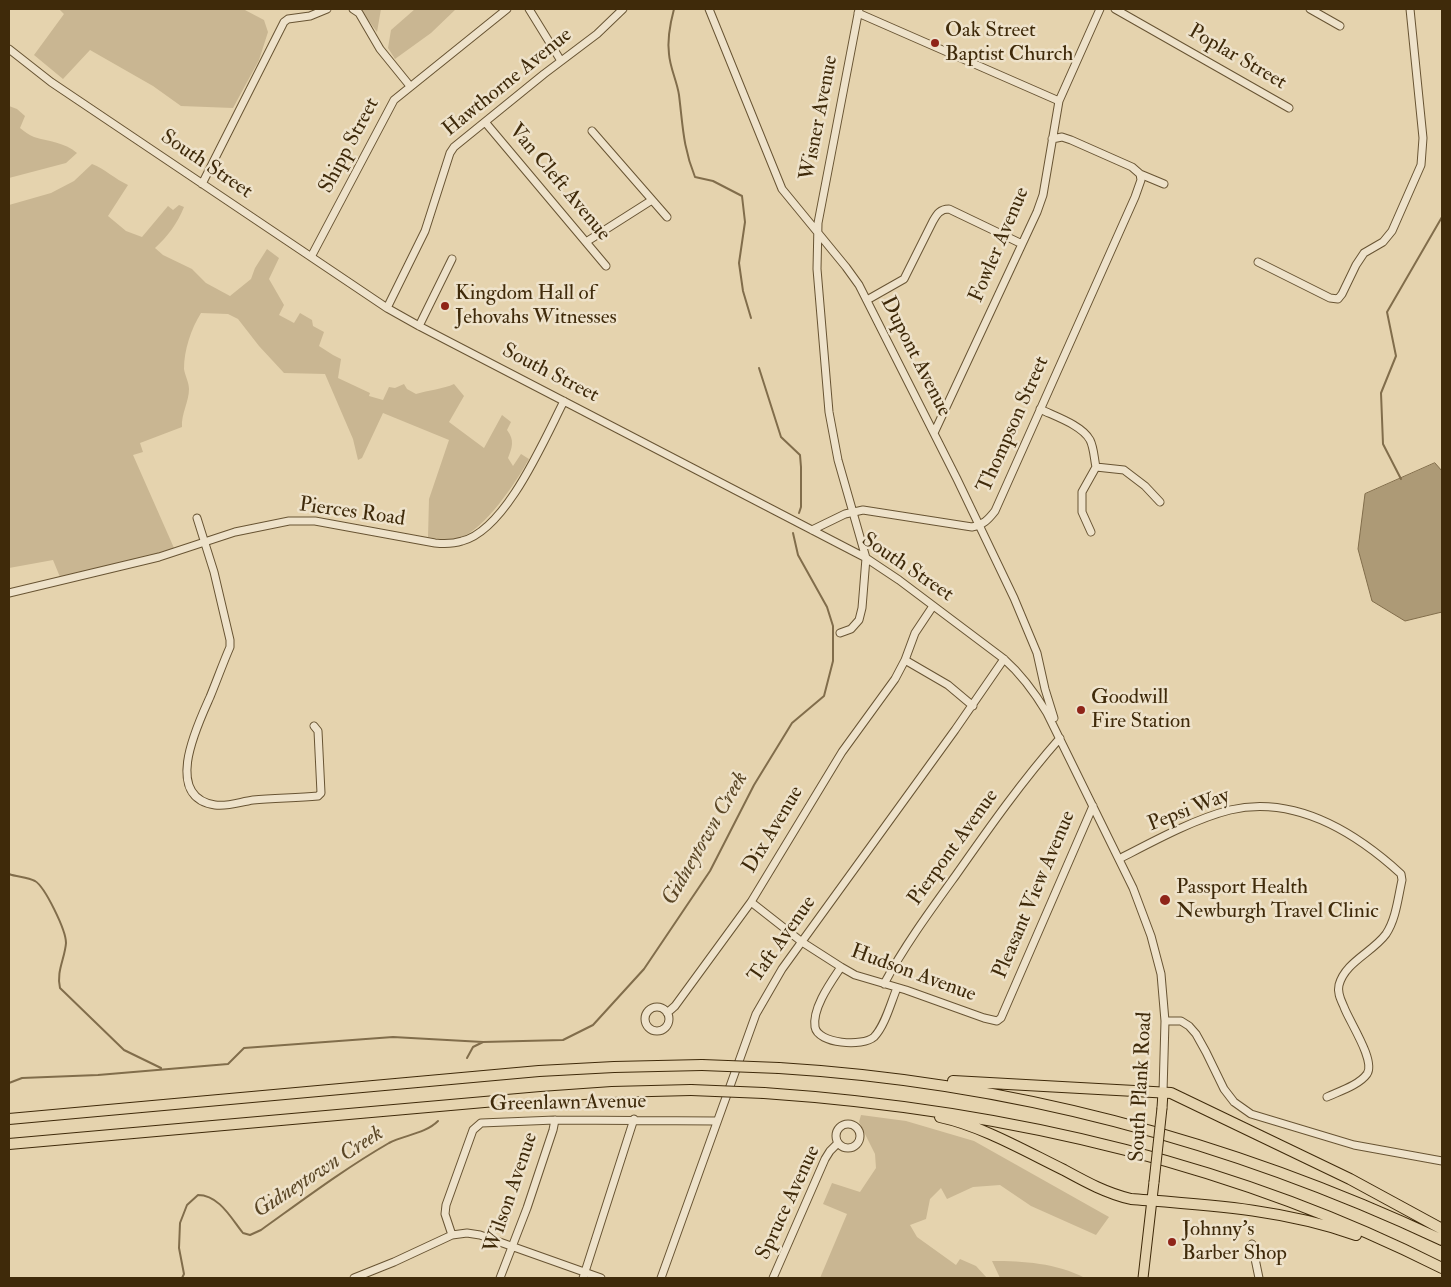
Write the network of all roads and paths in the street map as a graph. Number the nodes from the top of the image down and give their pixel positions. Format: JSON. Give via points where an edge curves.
{"nodes":[{"id":1,"x":327,"y":9,"type":"edge"},
{"id":2,"x":353,"y":9,"type":"edge"},
{"id":3,"x":508,"y":9,"type":"edge"},
{"id":4,"x":529,"y":9,"type":"edge"},
{"id":5,"x":622,"y":9,"type":"edge"},
{"id":6,"x":709,"y":9,"type":"edge"},
{"id":7,"x":1100,"y":9,"type":"edge"},
{"id":8,"x":1115,"y":9,"type":"edge"},
{"id":9,"x":1310,"y":9,"type":"edge"},
{"id":10,"x":1410,"y":9,"type":"edge"},
{"id":11,"x":858,"y":11,"type":"edge"},
{"id":12,"x":1340,"y":26,"type":"dead end"},
{"id":13,"x":9,"y":49,"type":"edge"},
{"id":14,"x":561,"y":61,"type":"junction"},
{"id":15,"x":410,"y":86,"type":"junction"},
{"id":16,"x":1058,"y":101,"type":"junction"},
{"id":17,"x":1289,"y":108,"type":"dead end"},
{"id":18,"x":485,"y":122,"type":"junction"},
{"id":19,"x":592,"y":130,"type":"dead end"},
{"id":20,"x":1052,"y":139,"type":"junction"},
{"id":21,"x":1140,"y":174,"type":"junction"},
{"id":22,"x":202,"y":184,"type":"junction"},
{"id":23,"x":1164,"y":184,"type":"dead end"},
{"id":24,"x":652,"y":200,"type":"junction"},
{"id":25,"x":667,"y":217,"type":"dead end"},
{"id":26,"x":818,"y":234,"type":"junction"},
{"id":27,"x":586,"y":242,"type":"junction"},
{"id":28,"x":1022,"y":244,"type":"junction"},
{"id":29,"x":311,"y":257,"type":"junction"},
{"id":30,"x":452,"y":259,"type":"dead end"},
{"id":31,"x":1258,"y":262,"type":"dead end"},
{"id":32,"x":606,"y":266,"type":"dead end"},
{"id":33,"x":867,"y":300,"type":"junction"},
{"id":34,"x":387,"y":308,"type":"junction"},
{"id":35,"x":420,"y":326,"type":"junction"},
{"id":36,"x":564,"y":401,"type":"junction"},
{"id":37,"x":1040,"y":409,"type":"junction"},
{"id":38,"x":934,"y":433,"type":"junction"},
{"id":39,"x":1096,"y":467,"type":"junction"},
{"id":40,"x":1160,"y":502,"type":"dead end"},
{"id":41,"x":852,"y":512,"type":"junction"},
{"id":42,"x":197,"y":518,"type":"dead end"},
{"id":43,"x":978,"y":526,"type":"junction"},
{"id":44,"x":812,"y":530,"type":"junction"},
{"id":45,"x":1091,"y":532,"type":"dead end"},
{"id":46,"x":205,"y":541,"type":"junction"},
{"id":47,"x":866,"y":558,"type":"junction"},
{"id":48,"x":9,"y":593,"type":"edge"},
{"id":49,"x":933,"y":606,"type":"junction"},
{"id":50,"x":840,"y":633,"type":"dead end"},
{"id":51,"x":1004,"y":659,"type":"junction"},
{"id":52,"x":906,"y":660,"type":"junction"},
{"id":53,"x":972,"y":706,"type":"junction"},
{"id":54,"x":314,"y":726,"type":"dead end"},
{"id":55,"x":1060,"y":738,"type":"junction"},
{"id":56,"x":1093,"y":806,"type":"junction"},
{"id":57,"x":1119,"y":860,"type":"junction"},
{"id":58,"x":751,"y":902,"type":"junction"},
{"id":59,"x":802,"y":942,"type":"junction"},
{"id":60,"x":841,"y":967,"type":"junction"},
{"id":61,"x":884,"y":984,"type":"junction"},
{"id":62,"x":897,"y":988,"type":"junction"},
{"id":63,"x":1010,"y":998,"type":"joint"},
{"id":64,"x":667,"y":1013,"type":"dead end"},
{"id":65,"x":1165,"y":1020,"type":"junction"},
{"id":66,"x":880,"y":1077,"type":"junction"},
{"id":67,"x":1163,"y":1092,"type":"junction"},
{"id":68,"x":1328,"y":1097,"type":"dead end"},
{"id":69,"x":876,"y":1102,"type":"junction"},
{"id":70,"x":9,"y":1119,"type":"edge"},
{"id":71,"x":634,"y":1119,"type":"junction"},
{"id":72,"x":555,"y":1120,"type":"junction"},
{"id":73,"x":717,"y":1121,"type":"junction"},
{"id":74,"x":838,"y":1143,"type":"dead end"},
{"id":75,"x":9,"y":1144,"type":"edge"},
{"id":76,"x":1442,"y":1162,"type":"edge"},
{"id":77,"x":1152,"y":1200,"type":"junction"},
{"id":78,"x":1442,"y":1229,"type":"edge"},
{"id":79,"x":452,"y":1235,"type":"junction"},
{"id":80,"x":1442,"y":1240,"type":"edge"},
{"id":81,"x":1252,"y":1244,"type":"dead end"},
{"id":82,"x":512,"y":1247,"type":"junction"},
{"id":83,"x":1430,"y":1262,"type":"junction"},
{"id":84,"x":1442,"y":1268,"type":"edge"},
{"id":85,"x":367,"y":1276,"type":"edge"},
{"id":86,"x":584,"y":1276,"type":"edge"},
{"id":87,"x":354,"y":1278,"type":"edge"},
{"id":88,"x":500,"y":1278,"type":"edge"},
{"id":89,"x":601,"y":1278,"type":"edge"},
{"id":90,"x":661,"y":1278,"type":"edge"},
{"id":91,"x":773,"y":1278,"type":"edge"},
{"id":92,"x":1143,"y":1278,"type":"edge"},
{"id":93,"x":1259,"y":1278,"type":"edge"}],
"edges":[{"from":1,"to":22,"type":"street","via":[[284,22]]},
{"from":2,"to":15,"type":"street"},
{"from":3,"to":15,"type":"street","name":"Shipp Street"},
{"from":4,"to":14,"type":"street"},
{"from":5,"to":14,"type":"street","name":"Hawthorne Avenue","via":[[597,34]]},
{"from":6,"to":26,"type":"street","name":"Dupont Avenue","via":[[782,189]]},
{"from":7,"to":16,"type":"street","name":"Fowler Avenue"},
{"from":8,"to":17,"type":"street","name":"Poplar Street"},
{"from":9,"to":12,"type":"street"},
{"from":10,"to":31,"type":"street","via":[[1423,153],[1418,173],[1392,231],[1383,242],[1364,253],[1338,299]]},
{"from":11,"to":16,"type":"street"},
{"from":11,"to":26,"type":"street","name":"Wisner Avenue"},
{"from":13,"to":22,"type":"street","name":"South Street","via":[[51,82]]},
{"from":14,"to":18,"type":"street","name":"Hawthorne Avenue"},
{"from":15,"to":29,"type":"street","name":"Shipp Street","via":[[391,104]]},
{"from":16,"to":20,"type":"street","name":"Fowler Avenue"},
{"from":18,"to":27,"type":"street","name":"Van Cleft Avenue"},
{"from":18,"to":34,"type":"street","name":"Hawthorne Avenue","via":[[450,153],[425,231]]},
{"from":19,"to":24,"type":"street"},
{"from":20,"to":21,"type":"street","via":[[1071,140],[1132,167]]},
{"from":20,"to":28,"type":"street","name":"Fowler Avenue","via":[[1043,195]]},
{"from":21,"to":23,"type":"street"},
{"from":21,"to":37,"type":"street","name":"Thompson Street","via":[[1135,197]]},
{"from":22,"to":29,"type":"street","name":"South Street"},
{"from":24,"to":25,"type":"street"},
{"from":24,"to":27,"type":"street"},
{"from":26,"to":33,"type":"street","name":"Dupont Avenue","via":[[846,267]]},
{"from":26,"to":41,"type":"street","name":"Wisner Avenue","via":[[817,269],[829,412]]},
{"from":27,"to":32,"type":"street","name":"Van Cleft Avenue"},
{"from":28,"to":33,"type":"street","via":[[944,209],[933,220],[904,279]]},
{"from":28,"to":38,"type":"street","name":"Fowler Avenue"},
{"from":29,"to":34,"type":"street","name":"South Street"},
{"from":30,"to":35,"type":"street"},
{"from":33,"to":38,"type":"street","name":"Dupont Avenue"},
{"from":34,"to":35,"type":"street","name":"South Street"},
{"from":35,"to":36,"type":"street","name":"South Street"},
{"from":36,"to":44,"type":"street","name":"South Street"},
{"from":36,"to":46,"type":"street","name":"Pierces Road","via":[[528,473],[509,502],[471,538],[436,543],[315,521],[258,526]]},
{"from":37,"to":39,"type":"street","via":[[1085,432]]},
{"from":37,"to":43,"type":"street","name":"Thompson Street","via":[[995,511]]},
{"from":38,"to":43,"type":"street","name":"Dupont Avenue"},
{"from":39,"to":40,"type":"street","via":[[1124,470]]},
{"from":39,"to":45,"type":"street","via":[[1082,492],[1082,512]]},
{"from":41,"to":43,"type":"street","via":[[863,510]]},
{"from":41,"to":44,"type":"street"},
{"from":41,"to":47,"type":"street","name":"Wisner Avenue"},
{"from":42,"to":46,"type":"street"},
{"from":43,"to":55,"type":"street","name":"Dupont Avenue","via":[[1038,653]]},
{"from":44,"to":47,"type":"street","name":"South Street"},
{"from":46,"to":48,"type":"street","name":"Pierces Road","via":[[158,557]]},
{"from":46,"to":54,"type":"street","via":[[230,647],[190,744],[187,764],[193,792],[205,802],[218,805],[318,796],[321,793],[318,731]]},
{"from":47,"to":49,"type":"street","name":"South Street"},
{"from":47,"to":50,"type":"street","via":[[859,620],[851,629]]},
{"from":49,"to":51,"type":"street","name":"South Street"},
{"from":49,"to":52,"type":"street","name":"Dix Avenue","via":[[915,633]]},
{"from":51,"to":53,"type":"street","name":"Taft Avenue"},
{"from":51,"to":55,"type":"street","name":"South Street","via":[[1033,691]]},
{"from":52,"to":53,"type":"street","via":[[948,685]]},
{"from":52,"to":58,"type":"street","name":"Dix Avenue","via":[[842,752]]},
{"from":53,"to":59,"type":"street","name":"Taft Avenue"},
{"from":55,"to":56,"type":"street","name":"South Plank Road"},
{"from":55,"to":61,"type":"street","name":"Pierpont Avenue","via":[[976,846],[900,954]]},
{"from":56,"to":57,"type":"street","name":"South Plank Road"},
{"from":56,"to":63,"type":"street","name":"Pleasant View Avenue"},
{"from":57,"to":65,"type":"street","name":"South Plank Road","via":[[1154,946]]},
{"from":57,"to":68,"type":"street","name":"Pepsi Way","via":[[1209,817],[1230,810],[1266,807],[1308,814],[1332,824],[1401,874],[1394,917],[1386,933],[1352,966],[1339,985],[1339,994],[1370,1065],[1366,1076]]},
{"from":58,"to":59,"type":"street","name":"Hudson Avenue"},
{"from":58,"to":64,"type":"street","name":"Dix Avenue","via":[[676,1006]]},
{"from":59,"to":60,"type":"street","name":"Hudson Avenue"},
{"from":59,"to":73,"type":"street","name":"Taft Avenue","via":[[756,1014]]},
{"from":60,"to":61,"type":"street","name":"Hudson Avenue"},
{"from":60,"to":62,"type":"street","via":[[823,996],[815,1017],[817,1032],[828,1039],[860,1042],[872,1038],[880,1029]]},
{"from":61,"to":62,"type":"street","name":"Hudson Avenue"},
{"from":62,"to":63,"type":"street","name":"Hudson Avenue","via":[[997,1021]]},
{"from":65,"to":67,"type":"street","name":"South Plank Road"},
{"from":65,"to":76,"type":"street","via":[[1181,1021],[1196,1034],[1224,1089],[1234,1102],[1251,1114],[1354,1145]]},
{"from":66,"to":67,"type":"highway"},
{"from":66,"to":70,"type":"highway","bridge":true,"via":[[779,1068],[640,1066],[538,1071]]},
{"from":66,"to":80,"type":"highway","via":[[1027,1100],[1167,1134],[1306,1181]]},
{"from":67,"to":77,"type":"main road","name":"South Plank Road","bridge":true},
{"from":67,"to":78,"type":"highway","via":[[1177,1095],[1318,1162]]},
{"from":69,"to":75,"type":"highway","bridge":true,"via":[[691,1090],[621,1092]]},
{"from":69,"to":77,"type":"highway","via":[[961,1123],[1107,1192],[1131,1199]]},
{"from":69,"to":83,"type":"highway","via":[[1010,1123],[1161,1159],[1297,1204]]},
{"from":71,"to":72,"type":"street","name":"Greenlawn Avenue"},
{"from":71,"to":73,"type":"street","name":"Greenlawn Avenue"},
{"from":71,"to":86,"type":"street"},
{"from":72,"to":79,"type":"street","name":"Greenlawn Avenue","via":[[477,1125],[446,1205],[445,1214]]},
{"from":72,"to":82,"type":"street","name":"Wilson Avenue"},
{"from":73,"to":90,"type":"street","name":"Taft Avenue"},
{"from":74,"to":91,"type":"street","name":"Spruce Avenue","via":[[825,1159]]},
{"from":77,"to":83,"type":"highway","via":[[1297,1217]]},
{"from":77,"to":92,"type":"main road","name":"South Plank Road"},
{"from":79,"to":82,"type":"street","via":[[471,1233]]},
{"from":79,"to":85,"type":"street"},
{"from":81,"to":93,"type":"street"},
{"from":82,"to":86,"type":"street"},
{"from":82,"to":88,"type":"street","name":"Wilson Avenue"},
{"from":83,"to":84,"type":"highway"},
{"from":85,"to":87,"type":"street"},
{"from":86,"to":89,"type":"street"}]}
